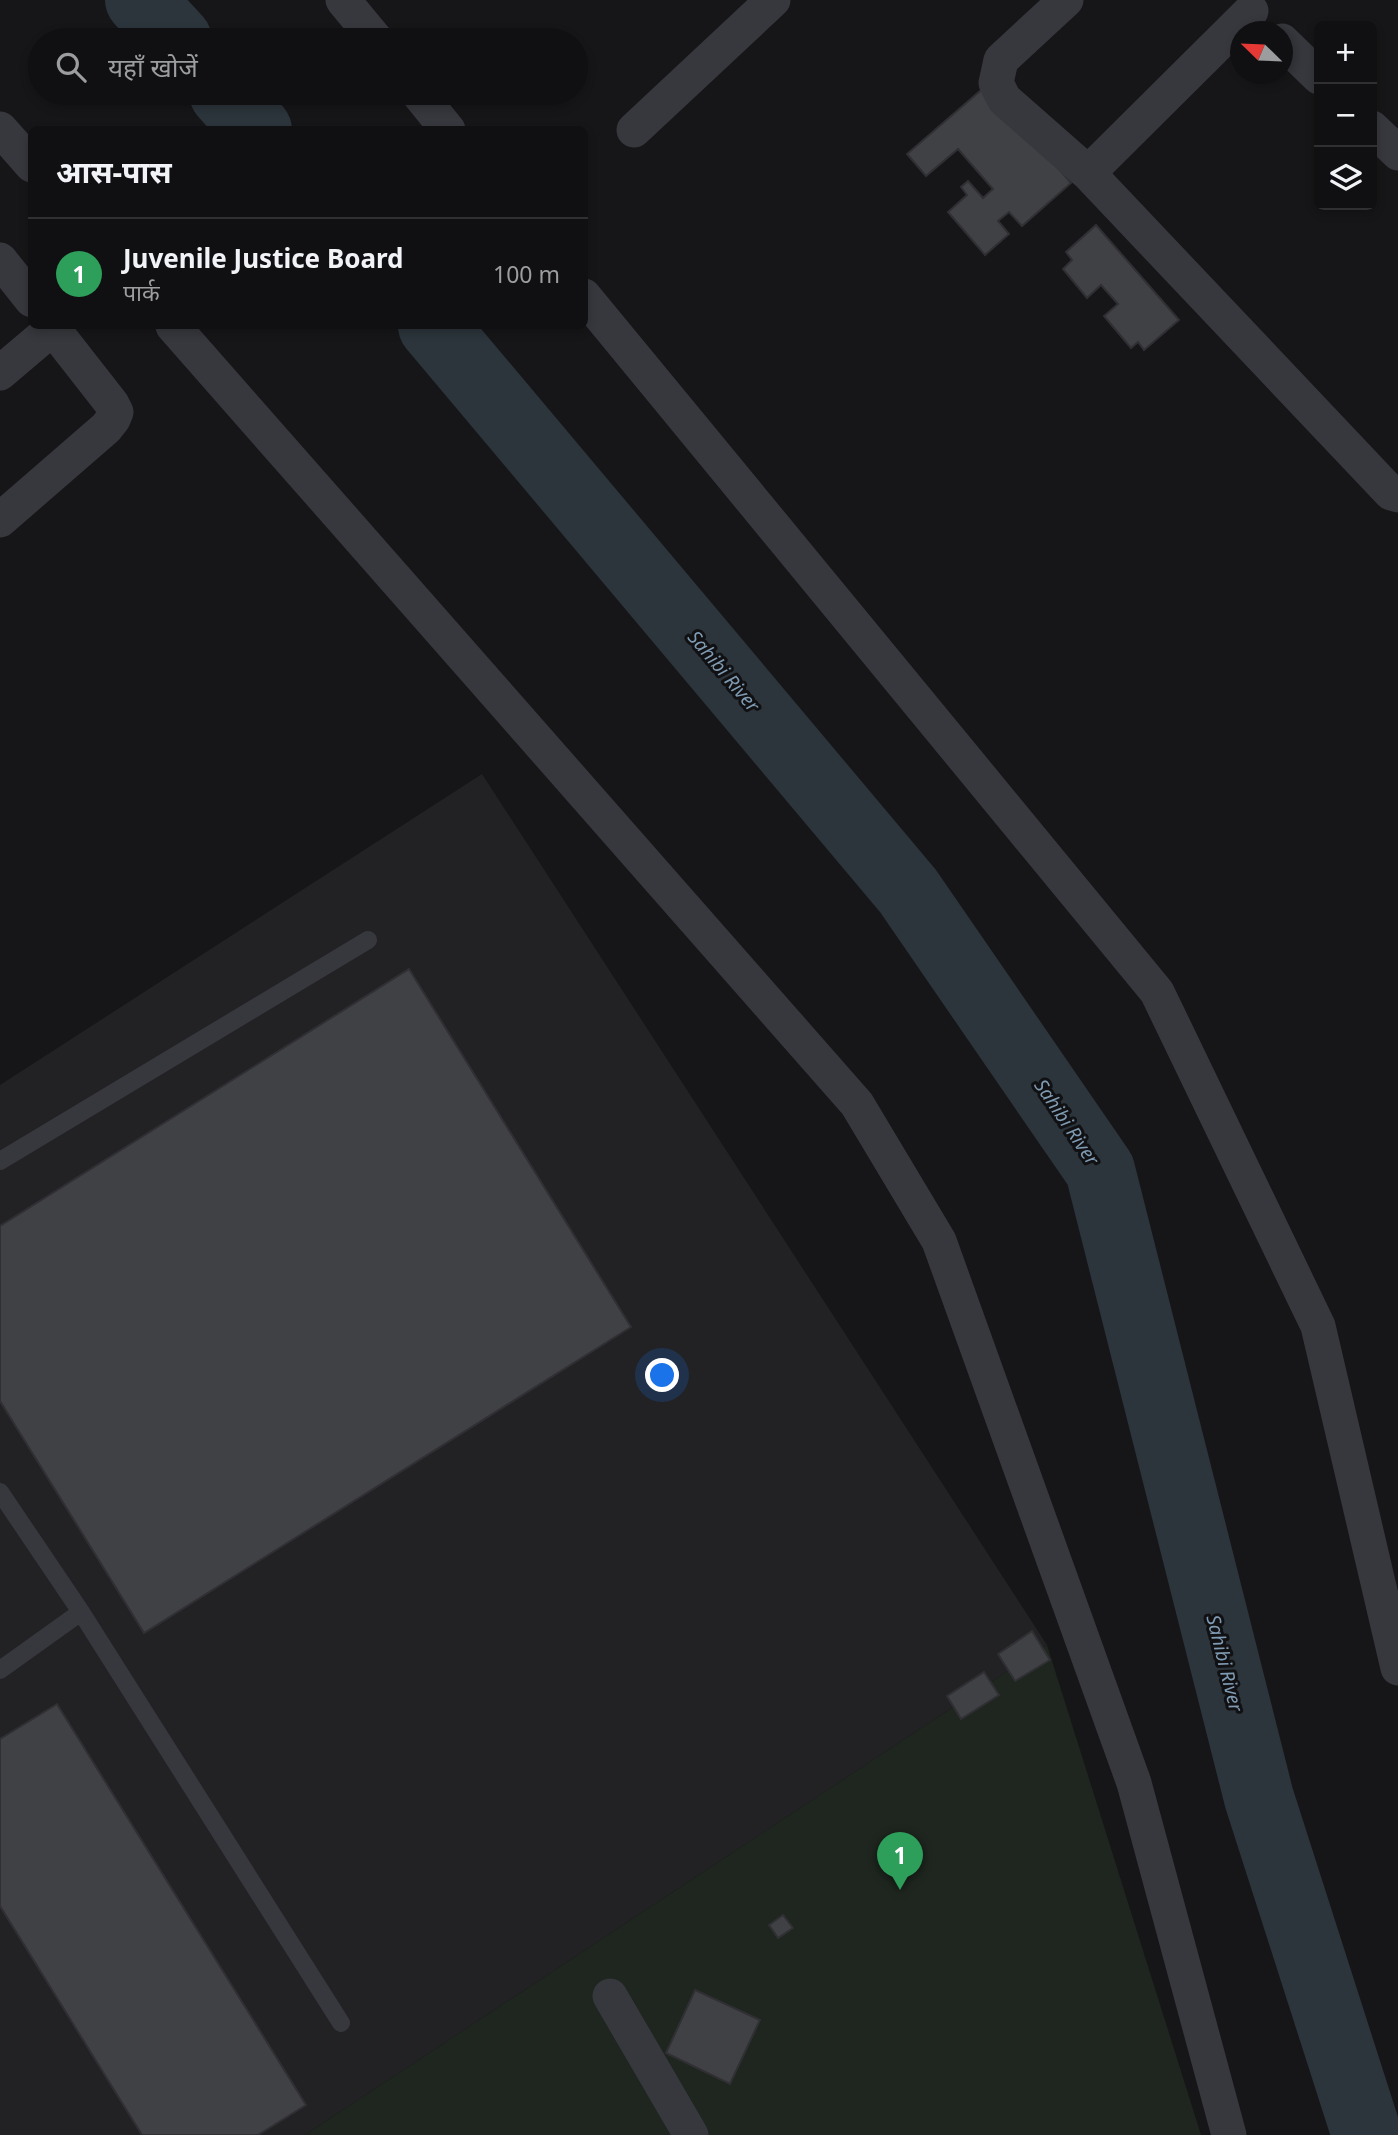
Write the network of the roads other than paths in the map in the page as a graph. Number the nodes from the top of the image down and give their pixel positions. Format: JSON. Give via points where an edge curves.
{"nodes":[{"id":1,"x":343,"y":0,"type":"edge"},
{"id":2,"x":773,"y":0,"type":"edge"},
{"id":3,"x":1066,"y":0,"type":"edge"},
{"id":4,"x":1255,"y":14,"type":"edge"},
{"id":5,"x":366,"y":28,"type":"edge"},
{"id":6,"x":1293,"y":51,"type":"edge"},
{"id":7,"x":1314,"y":72,"type":"edge"},
{"id":8,"x":428,"y":105,"type":"edge"},
{"id":9,"x":445,"y":126,"type":"edge"},
{"id":10,"x":0,"y":129,"type":"edge"},
{"id":11,"x":634,"y":130,"type":"dead end"},
{"id":12,"x":1377,"y":133,"type":"edge"},
{"id":13,"x":1398,"y":153,"type":"edge"},
{"id":14,"x":28,"y":160,"type":"edge"},
{"id":15,"x":1088,"y":173,"type":"junction"},
{"id":16,"x":0,"y":260,"type":"edge"},
{"id":17,"x":28,"y":295,"type":"edge"},
{"id":18,"x":588,"y":301,"type":"edge"},
{"id":19,"x":50,"y":329,"type":"edge"},
{"id":20,"x":54,"y":329,"type":"edge"},
{"id":21,"x":176,"y":329,"type":"edge"},
{"id":22,"x":0,"y":373,"type":"edge"},
{"id":23,"x":1398,"y":495,"type":"edge"},
{"id":24,"x":0,"y":520,"type":"edge"},
{"id":25,"x":368,"y":940,"type":"dead end"},
{"id":26,"x":0,"y":1161,"type":"edge"},
{"id":27,"x":0,"y":1492,"type":"edge"},
{"id":28,"x":81,"y":1612,"type":"junction"},
{"id":29,"x":1398,"y":1668,"type":"edge"},
{"id":30,"x":0,"y":1670,"type":"edge"},
{"id":31,"x":610,"y":1996,"type":"dead end"},
{"id":32,"x":341,"y":2023,"type":"dead end"},
{"id":33,"x":691,"y":2135,"type":"edge"},
{"id":34,"x":1229,"y":2135,"type":"edge"}],
"edges":[{"from":1,"to":5,"type":"street"},
{"from":2,"to":11,"type":"street"},
{"from":3,"to":15,"type":"street","via":[[1001,60],[996,83],[1004,99]]},
{"from":4,"to":15,"type":"street"},
{"from":6,"to":7,"type":"street"},
{"from":8,"to":9,"type":"street"},
{"from":10,"to":14,"type":"street"},
{"from":12,"to":13,"type":"street"},
{"from":15,"to":23,"type":"street","via":[[1381,483]]},
{"from":16,"to":17,"type":"street"},
{"from":18,"to":29,"type":"street","via":[[1157,992],[1318,1326]]},
{"from":19,"to":22,"type":"street"},
{"from":20,"to":24,"type":"street","via":[[116,412],[106,428]]},
{"from":21,"to":34,"type":"street","via":[[857,1104],[894,1163],[939,1241],[1134,1783]]},
{"from":25,"to":26,"type":"lane"},
{"from":27,"to":28,"type":"lane"},
{"from":28,"to":30,"type":"lane"},
{"from":28,"to":32,"type":"lane"},
{"from":31,"to":33,"type":"street"}]}
